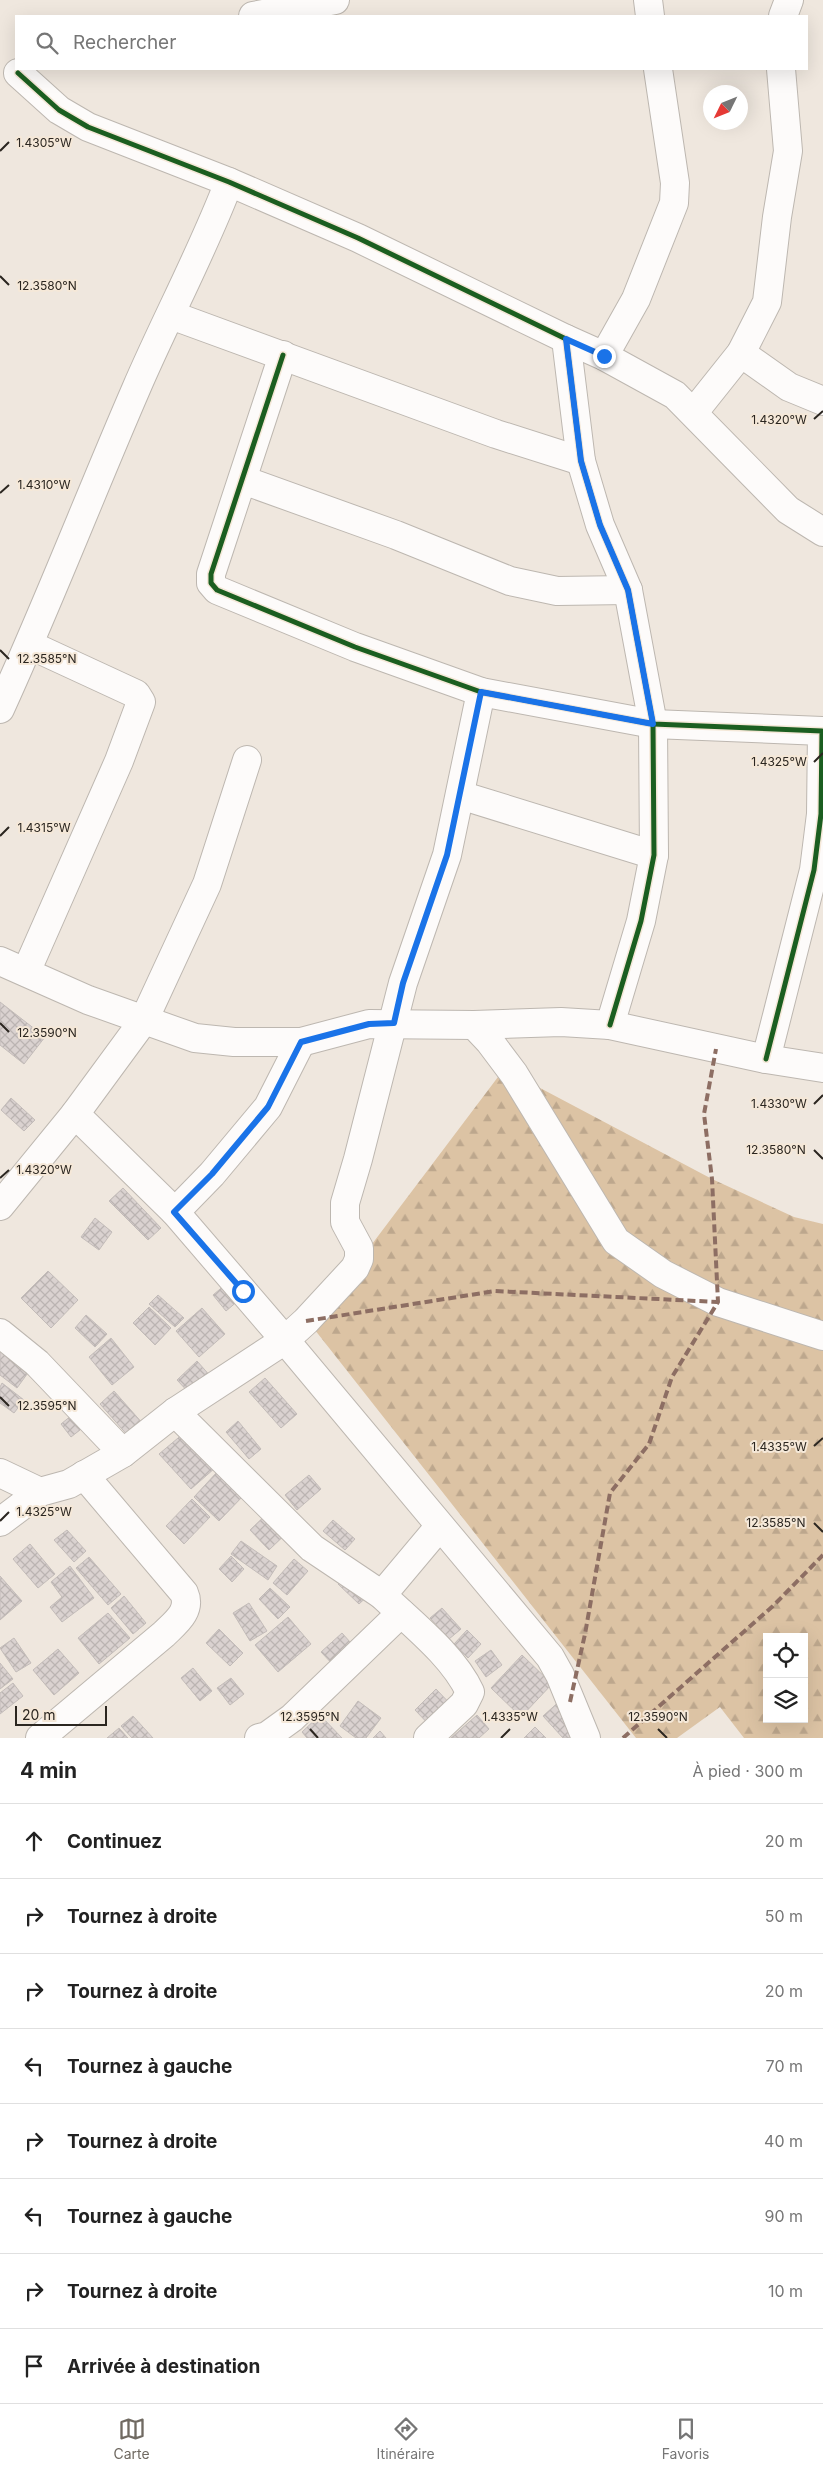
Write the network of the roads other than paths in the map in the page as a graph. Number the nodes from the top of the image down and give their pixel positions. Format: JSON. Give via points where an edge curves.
{"nodes":[{"id":1,"x":648,"y":0,"type":"edge"},
{"id":2,"x":789,"y":0,"type":"edge"},
{"id":3,"x":329,"y":1,"type":"edge"},
{"id":4,"x":258,"y":15,"type":"edge"},
{"id":5,"x":650,"y":15,"type":"edge"},
{"id":6,"x":783,"y":15,"type":"edge"},
{"id":7,"x":658,"y":70,"type":"edge"},
{"id":8,"x":781,"y":70,"type":"edge"},
{"id":9,"x":17,"y":74,"type":"edge"},
{"id":10,"x":229,"y":182,"type":"junction"},
{"id":11,"x":171,"y":315,"type":"junction"},
{"id":12,"x":566,"y":339,"type":"junction"},
{"id":13,"x":741,"y":352,"type":"junction"},
{"id":14,"x":282,"y":355,"type":"junction"},
{"id":15,"x":604,"y":356,"type":"junction"},
{"id":16,"x":823,"y":402,"type":"edge"},
{"id":17,"x":694,"y":412,"type":"junction"},
{"id":18,"x":581,"y":461,"type":"junction"},
{"id":19,"x":243,"y":480,"type":"junction"},
{"id":20,"x":823,"y":532,"type":"edge"},
{"id":21,"x":628,"y":590,"type":"junction"},
{"id":22,"x":30,"y":645,"type":"junction"},
{"id":23,"x":481,"y":692,"type":"junction"},
{"id":24,"x":0,"y":709,"type":"edge"},
{"id":25,"x":653,"y":724,"type":"junction"},
{"id":26,"x":823,"y":730,"type":"edge"},
{"id":27,"x":247,"y":760,"type":"dead end"},
{"id":28,"x":460,"y":795,"type":"junction"},
{"id":29,"x":822,"y":801,"type":"edge"},
{"id":30,"x":654,"y":855,"type":"junction"},
{"id":31,"x":812,"y":920,"type":"edge"},
{"id":32,"x":7,"y":965,"type":"edge"},
{"id":33,"x":144,"y":1020,"type":"junction"},
{"id":34,"x":394,"y":1023,"type":"junction"},
{"id":35,"x":474,"y":1025,"type":"junction"},
{"id":36,"x":610,"y":1025,"type":"junction"},
{"id":37,"x":301,"y":1042,"type":"junction"},
{"id":38,"x":766,"y":1059,"type":"junction"},
{"id":39,"x":823,"y":1068,"type":"edge"},
{"id":40,"x":76,"y":1114,"type":"junction"},
{"id":41,"x":0,"y":1206,"type":"edge"},
{"id":42,"x":174,"y":1212,"type":"junction"},
{"id":43,"x":0,"y":1333,"type":"edge"},
{"id":44,"x":823,"y":1336,"type":"edge"},
{"id":45,"x":285,"y":1340,"type":"junction"},
{"id":46,"x":175,"y":1412,"type":"junction"},
{"id":47,"x":123,"y":1454,"type":"junction"},
{"id":48,"x":0,"y":1473,"type":"edge"},
{"id":49,"x":84,"y":1475,"type":"junction"},
{"id":50,"x":40,"y":1492,"type":"junction"},
{"id":51,"x":0,"y":1522,"type":"edge"},
{"id":52,"x":439,"y":1527,"type":"junction"},
{"id":53,"x":391,"y":1604,"type":"junction"},
{"id":54,"x":40,"y":1738,"type":"edge"},
{"id":55,"x":259,"y":1738,"type":"edge"},
{"id":56,"x":428,"y":1738,"type":"edge"},
{"id":57,"x":586,"y":1738,"type":"edge"}],
"edges":[{"from":1,"to":5,"type":"street"},
{"from":2,"to":6,"type":"street"},
{"from":3,"to":4,"type":"street"},
{"from":7,"to":15,"type":"street","via":[[675,183],[674,203],[636,299]]},
{"from":8,"to":13,"type":"street","via":[[788,151],[767,302]]},
{"from":9,"to":10,"type":"street","via":[[59,110],[88,127]]},
{"from":10,"to":11,"type":"street","via":[[208,238]]},
{"from":10,"to":12,"type":"street","via":[[358,238]]},
{"from":11,"to":14,"type":"street"},
{"from":11,"to":22,"type":"street","via":[[136,388]]},
{"from":12,"to":15,"type":"street"},
{"from":12,"to":18,"type":"street"},
{"from":13,"to":16,"type":"street","via":[[789,387]]},
{"from":13,"to":17,"type":"street"},
{"from":14,"to":18,"type":"street","via":[[496,434]]},
{"from":14,"to":19,"type":"street"},
{"from":15,"to":17,"type":"street","via":[[675,395]]},
{"from":17,"to":20,"type":"street","via":[[726,449],[788,510]]},
{"from":18,"to":21,"type":"street","via":[[600,525]]},
{"from":19,"to":21,"type":"street","via":[[396,535],[510,581],[557,591]]},
{"from":19,"to":23,"type":"street","via":[[210,574],[211,583],[217,590],[355,647]]},
{"from":21,"to":25,"type":"street"},
{"from":22,"to":24,"type":"street"},
{"from":22,"to":32,"type":"street","via":[[136,694],[141,702],[119,761]]},
{"from":23,"to":25,"type":"street"},
{"from":23,"to":28,"type":"street"},
{"from":25,"to":26,"type":"street"},
{"from":25,"to":30,"type":"street"},
{"from":26,"to":29,"type":"street"},
{"from":27,"to":33,"type":"street","via":[[207,884]]},
{"from":28,"to":30,"type":"street"},
{"from":28,"to":34,"type":"street","via":[[447,855],[403,983]]},
{"from":29,"to":31,"type":"street"},
{"from":30,"to":36,"type":"street","via":[[641,921]]},
{"from":31,"to":38,"type":"street"},
{"from":32,"to":33,"type":"street"},
{"from":33,"to":37,"type":"street","via":[[195,1038],[234,1042]]},
{"from":33,"to":40,"type":"street"},
{"from":34,"to":35,"type":"street"},
{"from":34,"to":37,"type":"street","via":[[369,1024]]},
{"from":34,"to":45,"type":"street","via":[[345,1203],[345,1222],[359,1248],[360,1258],[356,1268]]},
{"from":35,"to":36,"type":"street","via":[[561,1022]]},
{"from":35,"to":44,"type":"street","via":[[514,1074],[616,1241],[663,1274],[718,1302]]},
{"from":36,"to":38,"type":"street"},
{"from":37,"to":42,"type":"street","via":[[268,1107],[212,1174]]},
{"from":38,"to":39,"type":"street"},
{"from":40,"to":41,"type":"street"},
{"from":40,"to":42,"type":"street"},
{"from":42,"to":45,"type":"street"},
{"from":43,"to":47,"type":"street","via":[[49,1375]]},
{"from":45,"to":46,"type":"street"},
{"from":45,"to":52,"type":"street"},
{"from":46,"to":47,"type":"street"},
{"from":46,"to":53,"type":"street","via":[[312,1548]]},
{"from":47,"to":49,"type":"street"},
{"from":48,"to":50,"type":"street"},
{"from":49,"to":50,"type":"street","via":[[69,1484]]},
{"from":49,"to":54,"type":"street","via":[[184,1593],[186,1604],[182,1616],[164,1634]]},
{"from":50,"to":51,"type":"street"},
{"from":52,"to":53,"type":"street"},
{"from":52,"to":57,"type":"street","via":[[550,1657]]},
{"from":53,"to":55,"type":"street","via":[[292,1718]]},
{"from":53,"to":56,"type":"street","via":[[435,1645],[470,1692],[464,1704]]}]}
